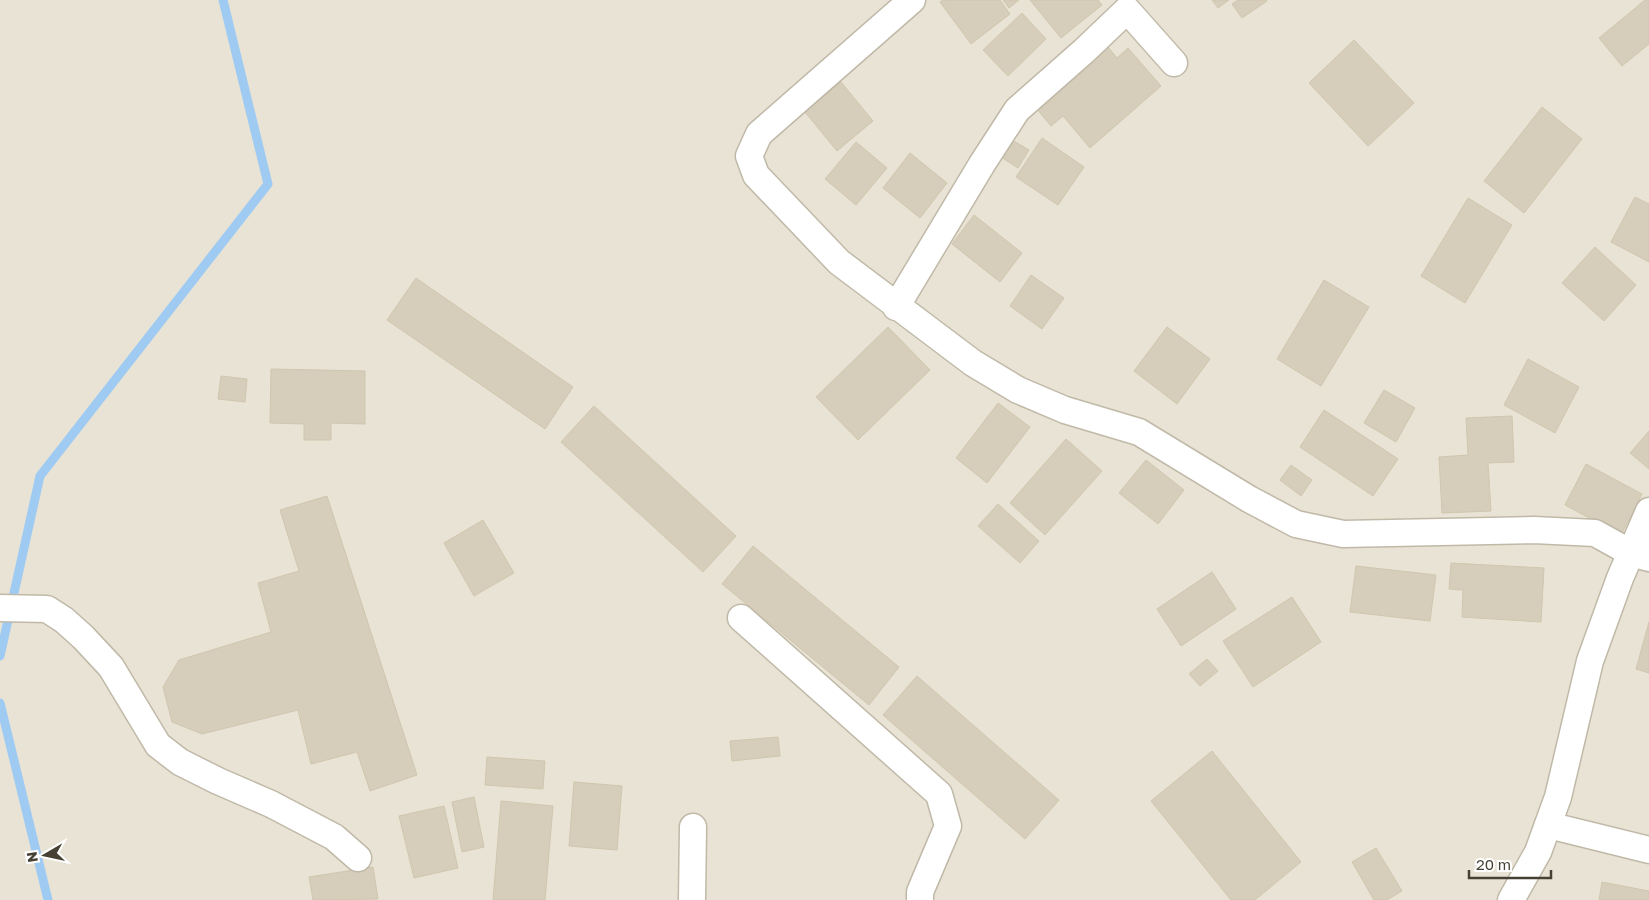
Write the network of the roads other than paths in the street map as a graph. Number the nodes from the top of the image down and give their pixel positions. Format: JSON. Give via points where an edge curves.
{"nodes":[{"id":1,"x":912,"y":0,"type":"edge"},
{"id":2,"x":1123,"y":5,"type":"edge"},
{"id":3,"x":1174,"y":63,"type":"dead end"},
{"id":4,"x":896,"y":307,"type":"junction"},
{"id":5,"x":1649,"y":511,"type":"edge"},
{"id":6,"x":1640,"y":555,"type":"edge"},
{"id":7,"x":0,"y":608,"type":"edge"},
{"id":8,"x":741,"y":618,"type":"dead end"},
{"id":9,"x":1548,"y":825,"type":"junction"},
{"id":10,"x":693,"y":827,"type":"dead end"},
{"id":11,"x":1649,"y":850,"type":"edge"},
{"id":12,"x":358,"y":858,"type":"dead end"},
{"id":13,"x":692,"y":900,"type":"edge"},
{"id":14,"x":920,"y":900,"type":"edge"},
{"id":15,"x":1511,"y":900,"type":"edge"}],
"edges":[{"from":1,"to":4,"type":"street","via":[[759,134],[749,156],[756,175],[839,262]]},
{"from":2,"to":3,"type":"street"},
{"from":2,"to":4,"type":"street","via":[[1084,51],[1017,110]]},
{"from":4,"to":6,"type":"street","via":[[973,363],[1018,390],[1065,410],[1140,432],[1296,524],[1343,534],[1534,530],[1595,533]]},
{"from":5,"to":6,"type":"street"},
{"from":6,"to":9,"type":"street","via":[[1620,578],[1590,661],[1558,797]]},
{"from":7,"to":12,"type":"street","via":[[47,609],[64,620],[111,667],[158,745],[180,762],[334,837]]},
{"from":8,"to":14,"type":"street","via":[[939,794],[948,826],[920,892]]},
{"from":9,"to":11,"type":"street"},
{"from":9,"to":15,"type":"street","via":[[1538,852]]},
{"from":10,"to":13,"type":"street"}]}
